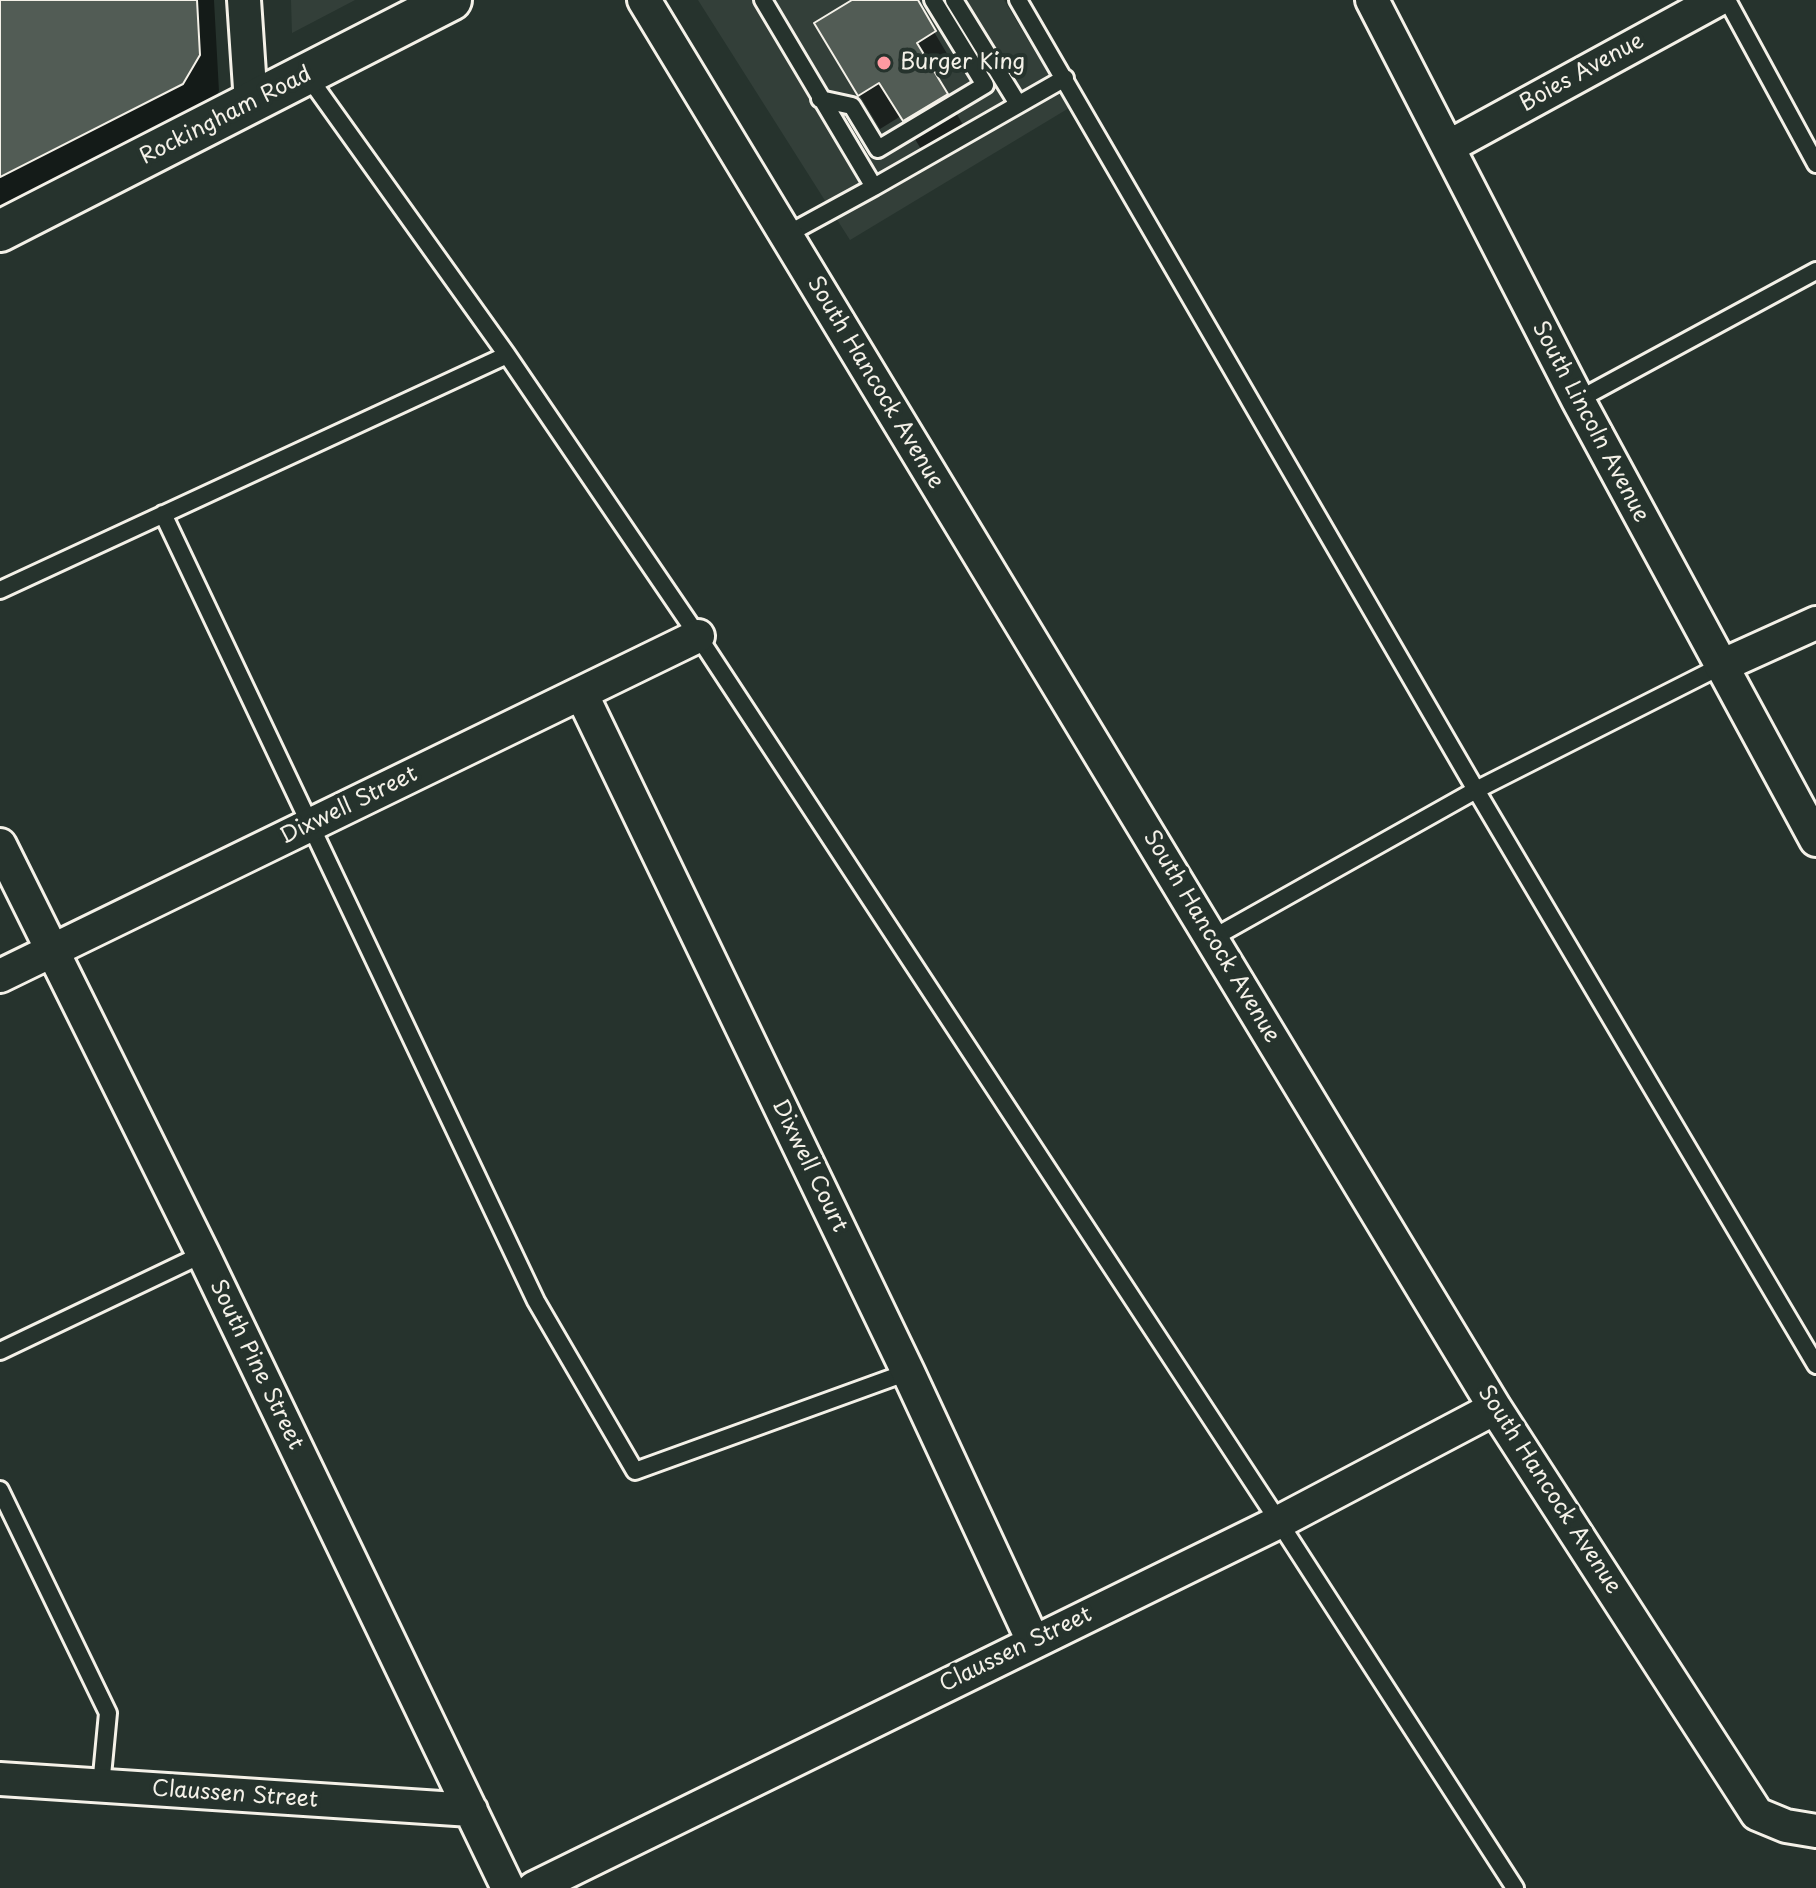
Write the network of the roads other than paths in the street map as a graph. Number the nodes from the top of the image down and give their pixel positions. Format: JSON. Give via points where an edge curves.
{"nodes":[{"id":1,"x":244,"y":0,"type":"edge"},
{"id":2,"x":451,"y":0,"type":"edge"},
{"id":3,"x":644,"y":0,"type":"edge"},
{"id":4,"x":763,"y":0,"type":"edge"},
{"id":5,"x":933,"y":0,"type":"edge"},
{"id":6,"x":954,"y":0,"type":"edge"},
{"id":7,"x":1018,"y":0,"type":"edge"},
{"id":8,"x":1372,"y":0,"type":"edge"},
{"id":9,"x":1717,"y":0,"type":"edge"},
{"id":10,"x":1727,"y":0,"type":"edge"},
{"id":11,"x":307,"y":74,"type":"junction"},
{"id":12,"x":1065,"y":78,"type":"junction"},
{"id":13,"x":820,"y":99,"type":"junction"},
{"id":14,"x":251,"y":103,"type":"junction"},
{"id":15,"x":1018,"y":104,"type":"junction"},
{"id":16,"x":1448,"y":147,"type":"junction"},
{"id":17,"x":1816,"y":164,"type":"edge"},
{"id":18,"x":874,"y":187,"type":"junction"},
{"id":19,"x":0,"y":231,"type":"edge"},
{"id":20,"x":786,"y":235,"type":"junction"},
{"id":21,"x":1816,"y":271,"type":"edge"},
{"id":22,"x":507,"y":355,"type":"junction"},
{"id":23,"x":1578,"y":400,"type":"junction"},
{"id":24,"x":163,"y":514,"type":"junction"},
{"id":25,"x":0,"y":590,"type":"edge"},
{"id":26,"x":1816,"y":623,"type":"edge"},
{"id":27,"x":698,"y":636,"type":"junction"},
{"id":28,"x":1721,"y":666,"type":"junction"},
{"id":29,"x":581,"y":693,"type":"junction"},
{"id":30,"x":1476,"y":790,"type":"junction"},
{"id":31,"x":310,"y":825,"type":"junction"},
{"id":32,"x":1816,"y":840,"type":"edge"},
{"id":33,"x":0,"y":845,"type":"edge"},
{"id":34,"x":1211,"y":939,"type":"junction"},
{"id":35,"x":52,"y":950,"type":"junction"},
{"id":36,"x":0,"y":976,"type":"edge"},
{"id":37,"x":203,"y":1254,"type":"junction"},
{"id":38,"x":0,"y":1351,"type":"edge"},
{"id":39,"x":1816,"y":1365,"type":"edge"},
{"id":40,"x":908,"y":1372,"type":"junction"},
{"id":41,"x":1495,"y":1408,"type":"junction"},
{"id":42,"x":0,"y":1490,"type":"edge"},
{"id":43,"x":1279,"y":1522,"type":"junction"},
{"id":44,"x":1033,"y":1641,"type":"junction"},
{"id":45,"x":0,"y":1779,"type":"edge"},
{"id":46,"x":101,"y":1786,"type":"junction"},
{"id":47,"x":471,"y":1810,"type":"junction"},
{"id":48,"x":1816,"y":1831,"type":"edge"},
{"id":49,"x":508,"y":1888,"type":"edge"},
{"id":50,"x":534,"y":1888,"type":"edge"},
{"id":51,"x":1515,"y":1888,"type":"edge"}],
"edges":[{"from":1,"to":14,"type":"street"},
{"from":2,"to":11,"type":"street","name":"Rockingham Road"},
{"from":3,"to":20,"type":"street","name":"South Hancock Avenue"},
{"from":4,"to":13,"type":"lane"},
{"from":5,"to":13,"type":"lane","via":[[985,85],[878,149],[852,106]]},
{"from":6,"to":15,"type":"lane"},
{"from":7,"to":12,"type":"lane"},
{"from":8,"to":16,"type":"street","name":"South Lincoln Avenue"},
{"from":9,"to":16,"type":"street","name":"Boies Avenue"},
{"from":10,"to":17,"type":"lane"},
{"from":11,"to":14,"type":"street","name":"Rockingham Road"},
{"from":11,"to":22,"type":"lane"},
{"from":12,"to":15,"type":"lane"},
{"from":12,"to":30,"type":"lane"},
{"from":13,"to":18,"type":"lane"},
{"from":14,"to":19,"type":"street","name":"Rockingham Road"},
{"from":15,"to":18,"type":"lane"},
{"from":16,"to":23,"type":"street","name":"South Lincoln Avenue"},
{"from":18,"to":20,"type":"lane"},
{"from":20,"to":34,"type":"street","name":"South Hancock Avenue"},
{"from":21,"to":23,"type":"lane"},
{"from":22,"to":24,"type":"lane"},
{"from":22,"to":27,"type":"lane"},
{"from":23,"to":28,"type":"street","name":"South Lincoln Avenue"},
{"from":24,"to":25,"type":"lane"},
{"from":24,"to":31,"type":"lane"},
{"from":26,"to":28,"type":"street"},
{"from":27,"to":29,"type":"street","name":"Dixwell Street"},
{"from":27,"to":43,"type":"lane"},
{"from":28,"to":30,"type":"lane"},
{"from":28,"to":32,"type":"street","name":"South Lincoln Avenue"},
{"from":29,"to":31,"type":"street","name":"Dixwell Street"},
{"from":29,"to":40,"type":"street","name":"Dixwell Court"},
{"from":30,"to":34,"type":"lane"},
{"from":30,"to":39,"type":"lane"},
{"from":31,"to":35,"type":"street","name":"Dixwell Street"},
{"from":31,"to":40,"type":"lane","via":[[536,1301],[635,1471]]},
{"from":33,"to":35,"type":"street","name":"South Pine Street"},
{"from":34,"to":41,"type":"street","name":"South Hancock Avenue"},
{"from":35,"to":36,"type":"street","name":"Dixwell Street"},
{"from":35,"to":37,"type":"street","name":"South Pine Street"},
{"from":37,"to":38,"type":"lane"},
{"from":37,"to":47,"type":"street","name":"South Pine Street"},
{"from":40,"to":44,"type":"street","name":"Dixwell Court"},
{"from":41,"to":43,"type":"street","name":"Claussen Street"},
{"from":41,"to":48,"type":"street","name":"South Hancock Avenue","via":[[1757,1814]]},
{"from":42,"to":46,"type":"lane","via":[[108,1713]]},
{"from":43,"to":44,"type":"street","name":"Claussen Street"},
{"from":43,"to":51,"type":"lane"},
{"from":44,"to":50,"type":"street","name":"Claussen Street"},
{"from":45,"to":46,"type":"street","name":"Claussen Street"},
{"from":46,"to":47,"type":"street","name":"Claussen Street"},
{"from":47,"to":49,"type":"street","name":"South Pine Street"}]}
